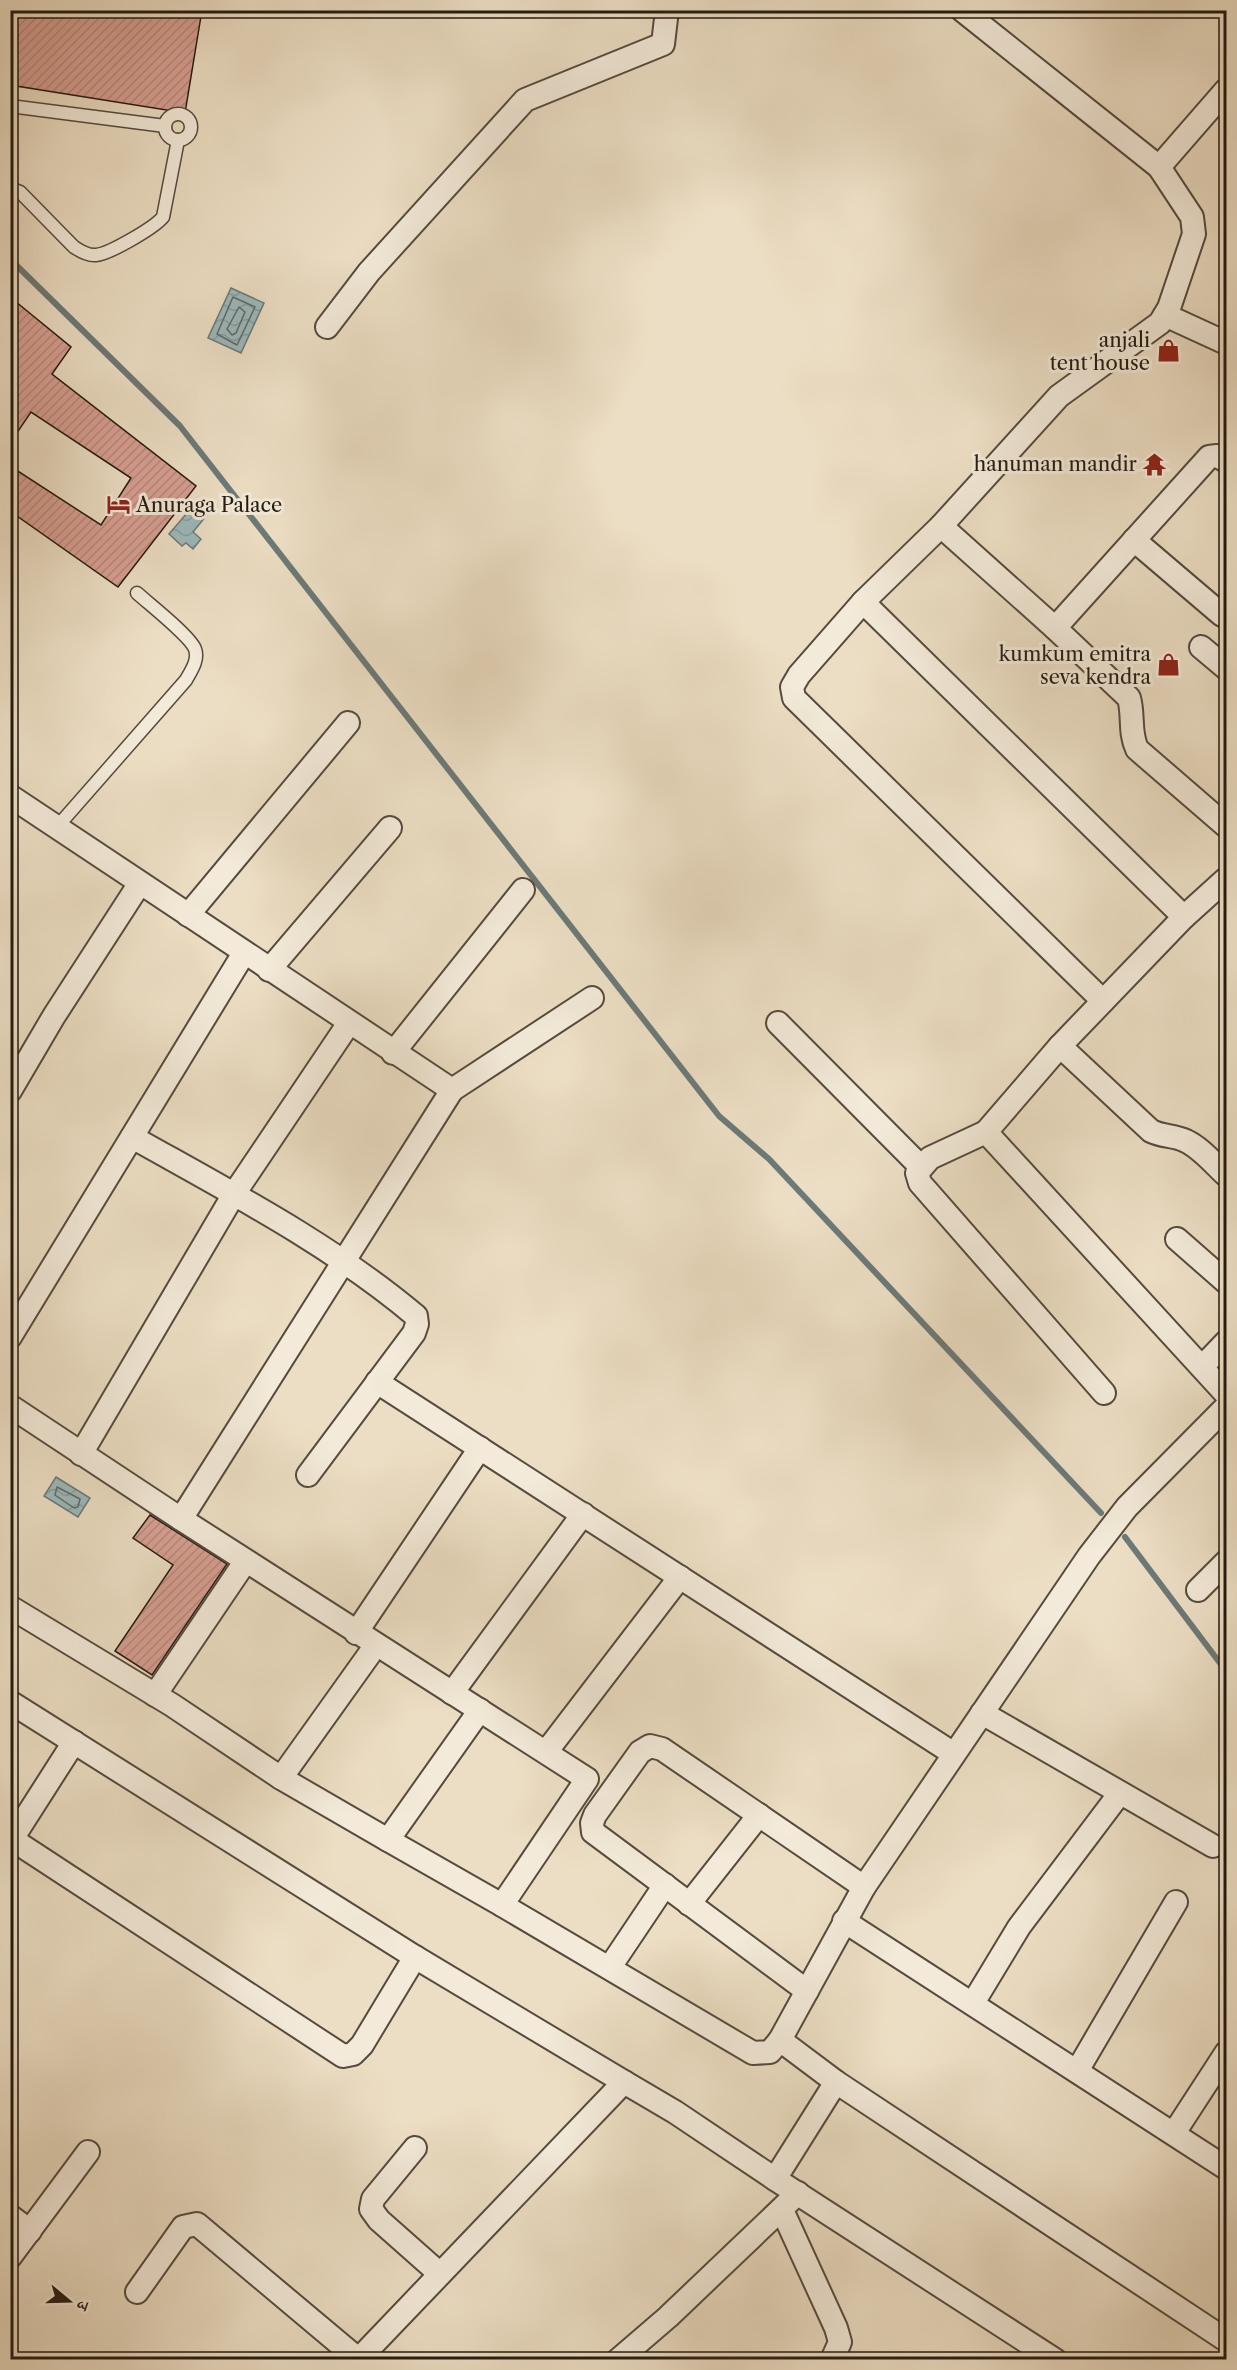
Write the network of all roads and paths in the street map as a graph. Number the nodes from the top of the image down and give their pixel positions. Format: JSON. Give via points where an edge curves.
{"nodes":[{"id":1,"x":667,"y":10,"type":"edge"},
{"id":2,"x":962,"y":10,"type":"edge"},
{"id":3,"x":1227,"y":90,"type":"edge"},
{"id":4,"x":10,"y":106,"type":"edge"},
{"id":5,"x":165,"y":126,"type":"junction"},
{"id":6,"x":178,"y":140,"type":"junction"},
{"id":7,"x":1159,"y":166,"type":"junction"},
{"id":8,"x":10,"y":188,"type":"edge"},
{"id":9,"x":1165,"y":315,"type":"junction"},
{"id":10,"x":327,"y":327,"type":"dead end"},
{"id":11,"x":1227,"y":343,"type":"edge"},
{"id":12,"x":1227,"y":461,"type":"edge"},
{"id":13,"x":941,"y":526,"type":"junction"},
{"id":14,"x":1134,"y":540,"type":"junction"},
{"id":15,"x":137,"y":593,"type":"dead end"},
{"id":16,"x":863,"y":602,"type":"junction"},
{"id":17,"x":1222,"y":615,"type":"dead end"},
{"id":18,"x":1055,"y":628,"type":"junction"},
{"id":19,"x":1201,"y":647,"type":"dead end"},
{"id":20,"x":1227,"y":668,"type":"edge"},
{"id":21,"x":348,"y":723,"type":"dead end"},
{"id":22,"x":10,"y":796,"type":"edge"},
{"id":23,"x":1227,"y":826,"type":"edge"},
{"id":24,"x":57,"y":827,"type":"junction"},
{"id":25,"x":390,"y":828,"type":"dead end"},
{"id":26,"x":1227,"y":879,"type":"edge"},
{"id":27,"x":140,"y":883,"type":"junction"},
{"id":28,"x":522,"y":891,"type":"dead end"},
{"id":29,"x":188,"y":915,"type":"junction"},
{"id":30,"x":1184,"y":917,"type":"junction"},
{"id":31,"x":244,"y":953,"type":"junction"},
{"id":32,"x":269,"y":970,"type":"junction"},
{"id":33,"x":592,"y":998,"type":"dead end"},
{"id":34,"x":1103,"y":1001,"type":"junction"},
{"id":35,"x":349,"y":1023,"type":"junction"},
{"id":36,"x":778,"y":1023,"type":"dead end"},
{"id":37,"x":1060,"y":1046,"type":"junction"},
{"id":38,"x":393,"y":1053,"type":"junction"},
{"id":39,"x":452,"y":1090,"type":"junction"},
{"id":40,"x":10,"y":1091,"type":"edge"},
{"id":41,"x":986,"y":1132,"type":"junction"},
{"id":42,"x":132,"y":1137,"type":"junction"},
{"id":43,"x":920,"y":1166,"type":"junction"},
{"id":44,"x":1227,"y":1175,"type":"edge"},
{"id":45,"x":234,"y":1194,"type":"junction"},
{"id":46,"x":1177,"y":1239,"type":"dead end"},
{"id":47,"x":342,"y":1262,"type":"junction"},
{"id":48,"x":1227,"y":1282,"type":"edge"},
{"id":49,"x":10,"y":1337,"type":"edge"},
{"id":50,"x":1227,"y":1342,"type":"edge"},
{"id":51,"x":1203,"y":1366,"type":"junction"},
{"id":52,"x":377,"y":1382,"type":"junction"},
{"id":53,"x":1104,"y":1393,"type":"dead end"},
{"id":54,"x":1227,"y":1394,"type":"edge"},
{"id":55,"x":10,"y":1406,"type":"edge"},
{"id":56,"x":1227,"y":1407,"type":"edge"},
{"id":57,"x":480,"y":1448,"type":"junction"},
{"id":58,"x":81,"y":1454,"type":"junction"},
{"id":59,"x":308,"y":1475,"type":"dead end"},
{"id":60,"x":583,"y":1514,"type":"junction"},
{"id":61,"x":180,"y":1519,"type":"junction"},
{"id":62,"x":245,"y":1562,"type":"junction"},
{"id":63,"x":1227,"y":1562,"type":"edge"},
{"id":64,"x":680,"y":1577,"type":"junction"},
{"id":65,"x":1198,"y":1590,"type":"dead end"},
{"id":66,"x":10,"y":1607,"type":"edge"},
{"id":67,"x":356,"y":1633,"type":"junction"},
{"id":68,"x":376,"y":1645,"type":"junction"},
{"id":69,"x":452,"y":1693,"type":"junction"},
{"id":70,"x":155,"y":1695,"type":"junction"},
{"id":71,"x":10,"y":1702,"type":"edge"},
{"id":72,"x":480,"y":1710,"type":"junction"},
{"id":73,"x":982,"y":1713,"type":"junction"},
{"id":74,"x":75,"y":1742,"type":"junction"},
{"id":75,"x":546,"y":1752,"type":"junction"},
{"id":76,"x":954,"y":1754,"type":"junction"},
{"id":77,"x":281,"y":1778,"type":"junction"},
{"id":78,"x":587,"y":1779,"type":"junction"},
{"id":79,"x":610,"y":1793,"type":"junction"},
{"id":80,"x":1120,"y":1793,"type":"junction"},
{"id":81,"x":759,"y":1815,"type":"junction"},
{"id":82,"x":11,"y":1838,"type":"edge"},
{"id":83,"x":388,"y":1840,"type":"junction"},
{"id":84,"x":1213,"y":1846,"type":"dead end"},
{"id":85,"x":665,"y":1885,"type":"junction"},
{"id":86,"x":864,"y":1887,"type":"junction"},
{"id":87,"x":1176,"y":1902,"type":"dead end"},
{"id":88,"x":689,"y":1904,"type":"junction"},
{"id":89,"x":502,"y":1905,"type":"junction"},
{"id":90,"x":844,"y":1921,"type":"junction"},
{"id":91,"x":415,"y":1957,"type":"junction"},
{"id":92,"x":610,"y":1967,"type":"junction"},
{"id":93,"x":807,"y":1991,"type":"junction"},
{"id":94,"x":973,"y":2003,"type":"junction"},
{"id":95,"x":780,"y":2040,"type":"junction"},
{"id":96,"x":1227,"y":2053,"type":"edge"},
{"id":97,"x":1077,"y":2071,"type":"junction"},
{"id":98,"x":624,"y":2082,"type":"junction"},
{"id":99,"x":836,"y":2082,"type":"junction"},
{"id":100,"x":1174,"y":2133,"type":"junction"},
{"id":101,"x":415,"y":2148,"type":"dead end"},
{"id":102,"x":88,"y":2152,"type":"dead end"},
{"id":103,"x":1227,"y":2168,"type":"edge"},
{"id":104,"x":775,"y":2179,"type":"junction"},
{"id":105,"x":798,"y":2193,"type":"junction"},
{"id":106,"x":782,"y":2210,"type":"junction"},
{"id":107,"x":10,"y":2216,"type":"edge"},
{"id":108,"x":30,"y":2231,"type":"junction"},
{"id":109,"x":10,"y":2257,"type":"edge"},
{"id":110,"x":440,"y":2274,"type":"junction"},
{"id":111,"x":137,"y":2292,"type":"dead end"},
{"id":112,"x":1227,"y":2340,"type":"edge"},
{"id":113,"x":359,"y":2359,"type":"edge"},
{"id":114,"x":618,"y":2360,"type":"edge"},
{"id":115,"x":832,"y":2360,"type":"edge"},
{"id":116,"x":1055,"y":2360,"type":"edge"}],
"edges":[{"from":1,"to":10,"type":"street","via":[[663,44],[525,100],[369,272]]},
{"from":2,"to":7,"type":"street"},
{"from":3,"to":7,"type":"street"},
{"from":4,"to":5,"type":"lane"},
{"from":5,"to":6,"type":"lane","via":[[170,137]]},
{"from":5,"to":6,"type":"lane","via":[[175,114],[187,118],[190,130]]},
{"from":6,"to":8,"type":"lane","via":[[163,217],[155,227],[97,255],[84,254],[74,247],[20,192]]},
{"from":7,"to":9,"type":"street","via":[[1192,217],[1194,234]]},
{"from":9,"to":11,"type":"street"},
{"from":9,"to":13,"type":"street","via":[[1160,323],[1059,396]]},
{"from":12,"to":14,"type":"street","via":[[1209,457]]},
{"from":13,"to":16,"type":"street"},
{"from":13,"to":18,"type":"street"},
{"from":14,"to":17,"type":"street"},
{"from":14,"to":18,"type":"street"},
{"from":15,"to":24,"type":"lane","via":[[195,649],[195,664],[186,680]]},
{"from":16,"to":30,"type":"street"},
{"from":16,"to":34,"type":"street","via":[[799,675],[792,687],[794,698]]},
{"from":18,"to":23,"type":"street","via":[[1129,698],[1131,737],[1137,749]]},
{"from":19,"to":20,"type":"street"},
{"from":21,"to":29,"type":"street"},
{"from":22,"to":24,"type":"street"},
{"from":24,"to":27,"type":"street"},
{"from":25,"to":32,"type":"street"},
{"from":26,"to":30,"type":"street"},
{"from":27,"to":29,"type":"street"},
{"from":27,"to":40,"type":"street"},
{"from":28,"to":38,"type":"street"},
{"from":29,"to":31,"type":"street"},
{"from":30,"to":34,"type":"street"},
{"from":31,"to":32,"type":"street"},
{"from":31,"to":42,"type":"street"},
{"from":32,"to":35,"type":"street"},
{"from":33,"to":39,"type":"street"},
{"from":34,"to":37,"type":"street"},
{"from":35,"to":38,"type":"street"},
{"from":35,"to":45,"type":"street"},
{"from":36,"to":43,"type":"street"},
{"from":37,"to":41,"type":"street"},
{"from":37,"to":44,"type":"street","via":[[1150,1131],[1189,1143]]},
{"from":38,"to":39,"type":"street"},
{"from":39,"to":47,"type":"street"},
{"from":41,"to":43,"type":"street"},
{"from":41,"to":51,"type":"street"},
{"from":42,"to":45,"type":"street"},
{"from":42,"to":49,"type":"street"},
{"from":43,"to":53,"type":"street","via":[[916,1173],[920,1183]]},
{"from":45,"to":47,"type":"street"},
{"from":45,"to":58,"type":"street"},
{"from":46,"to":48,"type":"street"},
{"from":47,"to":52,"type":"street","via":[[416,1316],[414,1333]]},
{"from":47,"to":61,"type":"street"},
{"from":50,"to":51,"type":"street"},
{"from":51,"to":54,"type":"street"},
{"from":52,"to":57,"type":"street"},
{"from":52,"to":59,"type":"street"},
{"from":55,"to":58,"type":"street"},
{"from":56,"to":73,"type":"street","via":[[1127,1507]]},
{"from":57,"to":60,"type":"street"},
{"from":57,"to":67,"type":"street"},
{"from":58,"to":61,"type":"street"},
{"from":60,"to":64,"type":"street"},
{"from":60,"to":69,"type":"street"},
{"from":61,"to":62,"type":"street"},
{"from":62,"to":67,"type":"street"},
{"from":62,"to":70,"type":"street"},
{"from":63,"to":65,"type":"street"},
{"from":64,"to":75,"type":"street"},
{"from":64,"to":76,"type":"street"},
{"from":66,"to":70,"type":"street"},
{"from":67,"to":68,"type":"street"},
{"from":68,"to":69,"type":"street"},
{"from":68,"to":77,"type":"street"},
{"from":69,"to":72,"type":"street"},
{"from":70,"to":77,"type":"street"},
{"from":71,"to":74,"type":"street"},
{"from":72,"to":75,"type":"street"},
{"from":72,"to":83,"type":"street"},
{"from":73,"to":76,"type":"street"},
{"from":73,"to":80,"type":"street"},
{"from":74,"to":82,"type":"street"},
{"from":74,"to":91,"type":"street"},
{"from":75,"to":78,"type":"street"},
{"from":76,"to":86,"type":"street"},
{"from":77,"to":83,"type":"street"},
{"from":78,"to":79,"type":"street"},
{"from":78,"to":89,"type":"street"},
{"from":79,"to":81,"type":"street","via":[[634,1758],[650,1746],[662,1749]]},
{"from":79,"to":85,"type":"street","via":[[592,1823],[593,1832]]},
{"from":80,"to":84,"type":"street"},
{"from":80,"to":94,"type":"street","via":[[1019,1927]]},
{"from":81,"to":86,"type":"street"},
{"from":81,"to":88,"type":"street"},
{"from":82,"to":91,"type":"street","via":[[343,2056],[353,2054],[362,2045]]},
{"from":83,"to":89,"type":"street"},
{"from":85,"to":88,"type":"street"},
{"from":85,"to":92,"type":"street"},
{"from":86,"to":90,"type":"street"},
{"from":87,"to":97,"type":"street"},
{"from":88,"to":93,"type":"street"},
{"from":89,"to":92,"type":"street"},
{"from":90,"to":93,"type":"street"},
{"from":90,"to":94,"type":"street"},
{"from":91,"to":98,"type":"street"},
{"from":92,"to":95,"type":"street","via":[[753,2053],[770,2052]]},
{"from":93,"to":95,"type":"street"},
{"from":94,"to":97,"type":"street"},
{"from":95,"to":99,"type":"street"},
{"from":96,"to":100,"type":"street"},
{"from":97,"to":100,"type":"street"},
{"from":98,"to":104,"type":"street"},
{"from":98,"to":110,"type":"street"},
{"from":99,"to":104,"type":"street"},
{"from":99,"to":112,"type":"street"},
{"from":100,"to":103,"type":"street"},
{"from":101,"to":110,"type":"street","via":[[374,2199],[371,2209]]},
{"from":102,"to":108,"type":"street"},
{"from":104,"to":105,"type":"street"},
{"from":105,"to":106,"type":"street"},
{"from":105,"to":116,"type":"street"},
{"from":106,"to":114,"type":"street"},
{"from":106,"to":115,"type":"street","via":[[836,2328],[840,2342]]},
{"from":107,"to":108,"type":"street"},
{"from":108,"to":109,"type":"street"},
{"from":110,"to":113,"type":"street"},
{"from":111,"to":113,"type":"street","via":[[183,2227],[196,2224]]}]}
